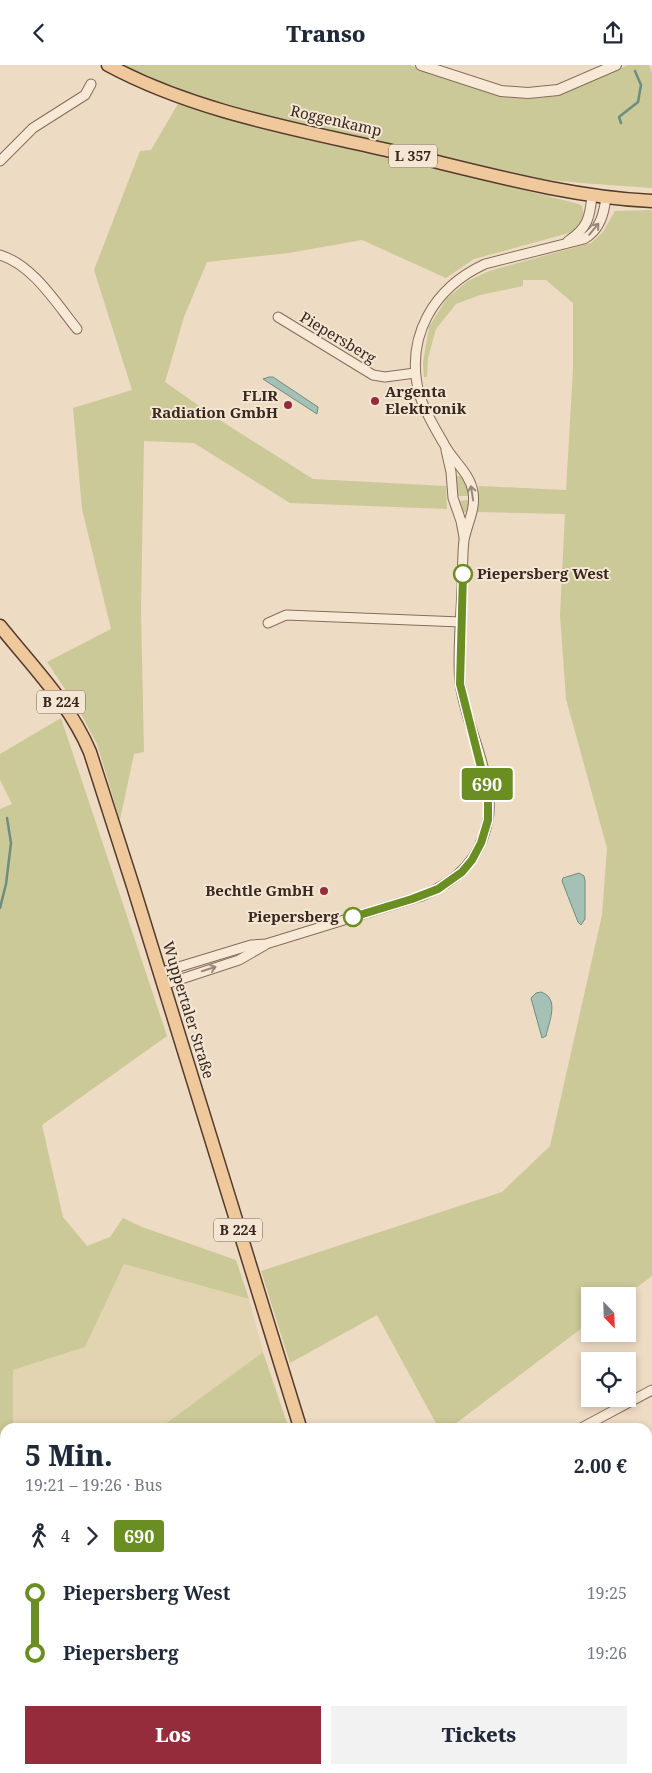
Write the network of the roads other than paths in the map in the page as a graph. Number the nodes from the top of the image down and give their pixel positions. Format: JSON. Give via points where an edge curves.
{"nodes":[{"id":1,"x":108,"y":65,"type":"edge"},
{"id":2,"x":421,"y":65,"type":"edge"},
{"id":3,"x":616,"y":65,"type":"edge"},
{"id":4,"x":91,"y":84,"type":"dead end"},
{"id":5,"x":0,"y":161,"type":"edge"},
{"id":6,"x":592,"y":195,"type":"junction"},
{"id":7,"x":606,"y":197,"type":"junction"},
{"id":8,"x":652,"y":201,"type":"edge"},
{"id":9,"x":563,"y":244,"type":"junction"},
{"id":10,"x":0,"y":255,"type":"edge"},
{"id":11,"x":278,"y":317,"type":"dead end"},
{"id":12,"x":77,"y":329,"type":"dead end"},
{"id":13,"x":415,"y":373,"type":"junction"},
{"id":14,"x":446,"y":447,"type":"junction"},
{"id":15,"x":464,"y":540,"type":"junction"},
{"id":16,"x":461,"y":622,"type":"junction"},
{"id":17,"x":268,"y":623,"type":"dead end"},
{"id":18,"x":0,"y":625,"type":"edge"},
{"id":19,"x":161,"y":979,"type":"junction"},
{"id":20,"x":652,"y":1390,"type":"edge"},
{"id":21,"x":299,"y":1423,"type":"edge"},
{"id":22,"x":590,"y":1423,"type":"edge"}],
"edges":[{"from":1,"to":6,"type":"main road","name":"Roggenkamp","number":"L 357","via":[[156,89],[219,110]]},
{"from":2,"to":3,"type":"street","via":[[501,91],[528,93],[558,90]]},
{"from":4,"to":5,"type":"street","via":[[85,95],[33,128]]},
{"from":6,"to":7,"type":"main road","name":"Roggenkamp","number":"L 357"},
{"from":6,"to":9,"type":"street","via":[[590,217],[574,237]]},
{"from":7,"to":8,"type":"main road","name":"Roggenkamp","number":"L 357"},
{"from":9,"to":7,"type":"street","one_way":true,"via":[[592,234],[600,221]]},
{"from":9,"to":13,"type":"street","via":[[485,264],[452,284],[425,321],[416,348]]},
{"from":10,"to":12,"type":"street","via":[[18,263],[33,277]]},
{"from":11,"to":13,"type":"street","name":"Piepersberg","via":[[373,375],[385,377]]},
{"from":13,"to":14,"type":"street","via":[[424,407]]},
{"from":14,"to":15,"type":"street","via":[[453,499]]},
{"from":15,"to":14,"type":"street","one_way":true,"via":[[474,507],[473,489],[464,470]]},
{"from":15,"to":16,"type":"street"},
{"from":16,"to":17,"type":"street","via":[[286,615]]},
{"from":16,"to":19,"type":"street","via":[[460,684],[486,782],[489,809],[481,843],[462,872],[422,896],[266,944],[239,959]]},
{"from":18,"to":19,"type":"main road","name":"Wuppertaler Straße","number":"B 224","via":[[63,703],[84,737]]},
{"from":19,"to":21,"type":"main road","name":"Wuppertaler Straße","number":"B 224"},
{"from":20,"to":22,"type":"street"}]}
